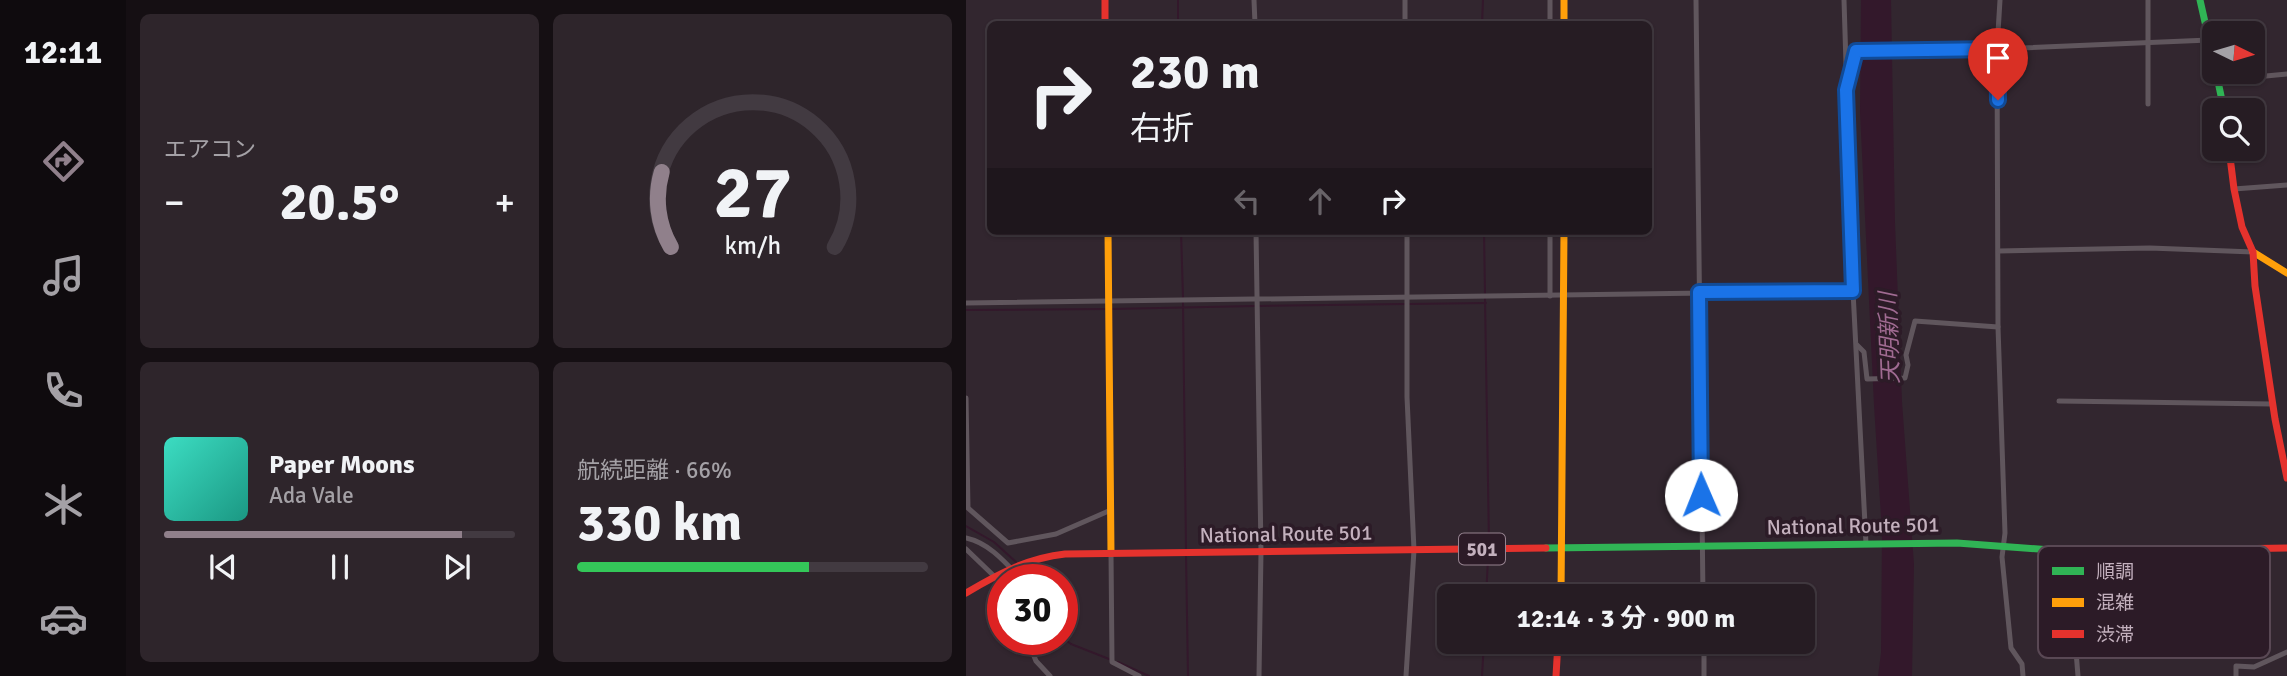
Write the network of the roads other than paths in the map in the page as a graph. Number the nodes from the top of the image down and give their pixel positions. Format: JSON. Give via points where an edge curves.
{"nodes":[{"id":1,"x":1105,"y":0,"type":"edge"},
{"id":2,"x":1254,"y":0,"type":"edge"},
{"id":3,"x":1405,"y":0,"type":"edge"},
{"id":4,"x":1550,"y":0,"type":"edge"},
{"id":5,"x":1564,"y":0,"type":"edge"},
{"id":6,"x":1696,"y":0,"type":"edge"},
{"id":7,"x":1844,"y":0,"type":"edge"},
{"id":8,"x":2000,"y":0,"type":"edge"},
{"id":9,"x":2148,"y":0,"type":"edge"},
{"id":10,"x":2200,"y":0,"type":"edge"},
{"id":11,"x":1105,"y":21,"type":"edge"},
{"id":12,"x":1255,"y":21,"type":"edge"},
{"id":13,"x":1405,"y":21,"type":"edge"},
{"id":14,"x":1550,"y":21,"type":"edge"},
{"id":15,"x":1564,"y":21,"type":"edge"},
{"id":16,"x":2205,"y":21,"type":"edge"},
{"id":17,"x":2202,"y":40,"type":"edge"},
{"id":18,"x":2148,"y":43,"type":"junction"},
{"id":19,"x":1997,"y":49,"type":"junction"},
{"id":20,"x":2287,"y":74,"type":"edge"},
{"id":21,"x":2265,"y":76,"type":"edge"},
{"id":22,"x":1846,"y":90,"type":"junction"},
{"id":23,"x":2148,"y":104,"type":"dead end"},
{"id":24,"x":2230,"y":161,"type":"edge"},
{"id":25,"x":2287,"y":185,"type":"edge"},
{"id":26,"x":2234,"y":189,"type":"junction"},
{"id":27,"x":1108,"y":235,"type":"edge"},
{"id":28,"x":1256,"y":235,"type":"edge"},
{"id":29,"x":1407,"y":235,"type":"edge"},
{"id":30,"x":1550,"y":235,"type":"edge"},
{"id":31,"x":1564,"y":235,"type":"edge"},
{"id":32,"x":1999,"y":251,"type":"junction"},
{"id":33,"x":2253,"y":252,"type":"junction"},
{"id":34,"x":2287,"y":273,"type":"edge"},
{"id":35,"x":1853,"y":291,"type":"junction"},
{"id":36,"x":1699,"y":292,"type":"junction"},
{"id":37,"x":1564,"y":293,"type":"junction"},
{"id":38,"x":1550,"y":296,"type":"junction"},
{"id":39,"x":1408,"y":298,"type":"junction"},
{"id":40,"x":1257,"y":299,"type":"junction"},
{"id":41,"x":1109,"y":301,"type":"junction"},
{"id":42,"x":966,"y":303,"type":"edge"},
{"id":43,"x":1998,"y":327,"type":"junction"},
{"id":44,"x":1857,"y":345,"type":"junction"},
{"id":45,"x":966,"y":398,"type":"edge"},
{"id":46,"x":2059,"y":401,"type":"dead end"},
{"id":47,"x":2272,"y":404,"type":"junction"},
{"id":48,"x":2287,"y":475,"type":"edge"},
{"id":49,"x":1111,"y":510,"type":"junction"},
{"id":50,"x":966,"y":538,"type":"edge"},
{"id":51,"x":1868,"y":544,"type":"junction"},
{"id":52,"x":1702,"y":546,"type":"junction"},
{"id":53,"x":2003,"y":546,"type":"junction"},
{"id":54,"x":1563,"y":547,"type":"junction"},
{"id":55,"x":966,"y":549,"type":"edge"},
{"id":56,"x":2038,"y":549,"type":"edge"},
{"id":57,"x":1414,"y":550,"type":"junction"},
{"id":58,"x":1261,"y":552,"type":"junction"},
{"id":59,"x":1111,"y":553,"type":"junction"},
{"id":60,"x":1007,"y":564,"type":"edge"},
{"id":61,"x":1021,"y":564,"type":"edge"},
{"id":62,"x":987,"y":570,"type":"edge"},
{"id":63,"x":987,"y":580,"type":"edge"},
{"id":64,"x":1561,"y":584,"type":"edge"},
{"id":65,"x":1703,"y":584,"type":"edge"},
{"id":66,"x":966,"y":593,"type":"edge"},
{"id":67,"x":2287,"y":652,"type":"edge"},
{"id":68,"x":1557,"y":654,"type":"edge"},
{"id":69,"x":1704,"y":654,"type":"edge"},
{"id":70,"x":1034,"y":655,"type":"edge"},
{"id":71,"x":2077,"y":658,"type":"edge"},
{"id":72,"x":1049,"y":676,"type":"edge"},
{"id":73,"x":1139,"y":676,"type":"edge"},
{"id":74,"x":1259,"y":676,"type":"edge"},
{"id":75,"x":1406,"y":676,"type":"edge"},
{"id":76,"x":1556,"y":676,"type":"edge"},
{"id":77,"x":1704,"y":676,"type":"edge"},
{"id":78,"x":2023,"y":676,"type":"edge"},
{"id":79,"x":2078,"y":676,"type":"edge"},
{"id":80,"x":2236,"y":676,"type":"edge"}],
"edges":[{"from":1,"to":11,"type":"main road"},
{"from":2,"to":12,"type":"street"},
{"from":3,"to":13,"type":"street"},
{"from":4,"to":14,"type":"street"},
{"from":5,"to":15,"type":"main road"},
{"from":6,"to":36,"type":"street"},
{"from":7,"to":22,"type":"street"},
{"from":8,"to":19,"type":"street"},
{"from":9,"to":18,"type":"street"},
{"from":10,"to":16,"type":"main road"},
{"from":17,"to":18,"type":"street"},
{"from":18,"to":19,"type":"street"},
{"from":18,"to":23,"type":"street"},
{"from":19,"to":22,"type":"street","via":[[1856,51]]},
{"from":19,"to":32,"type":"street"},
{"from":20,"to":21,"type":"street"},
{"from":22,"to":35,"type":"street"},
{"from":24,"to":26,"type":"main road"},
{"from":25,"to":26,"type":"street"},
{"from":26,"to":33,"type":"main road"},
{"from":27,"to":41,"type":"main road"},
{"from":28,"to":40,"type":"street"},
{"from":29,"to":39,"type":"street"},
{"from":30,"to":38,"type":"street"},
{"from":31,"to":37,"type":"main road"},
{"from":32,"to":33,"type":"street","via":[[2150,248]]},
{"from":32,"to":43,"type":"street"},
{"from":33,"to":34,"type":"main road"},
{"from":33,"to":47,"type":"main road"},
{"from":35,"to":36,"type":"street"},
{"from":35,"to":44,"type":"street"},
{"from":36,"to":37,"type":"street"},
{"from":36,"to":52,"type":"street"},
{"from":37,"to":38,"type":"street"},
{"from":37,"to":54,"type":"main road"},
{"from":38,"to":39,"type":"street"},
{"from":39,"to":40,"type":"street"},
{"from":39,"to":57,"type":"street"},
{"from":40,"to":41,"type":"street"},
{"from":40,"to":58,"type":"street"},
{"from":41,"to":42,"type":"street"},
{"from":41,"to":49,"type":"main road"},
{"from":43,"to":44,"type":"street","via":[[1915,321],[1905,378],[1867,379],[1864,352]]},
{"from":43,"to":53,"type":"street"},
{"from":44,"to":51,"type":"street"},
{"from":45,"to":49,"type":"street","via":[[968,508],[1008,543],[1056,534]]},
{"from":46,"to":47,"type":"street"},
{"from":47,"to":48,"type":"main road"},
{"from":49,"to":59,"type":"main road"},
{"from":50,"to":60,"type":"street"},
{"from":51,"to":52,"type":"main road","name":"National Route 501","number":"501"},
{"from":51,"to":53,"type":"main road","name":"National Route 501","number":"501"},
{"from":52,"to":54,"type":"main road","name":"National Route 501","number":"501"},
{"from":52,"to":65,"type":"street"},
{"from":53,"to":56,"type":"main road","name":"National Route 501","number":"501"},
{"from":53,"to":78,"type":"street","via":[[2011,649],[2022,664]]},
{"from":54,"to":57,"type":"main road","name":"National Route 501","number":"501"},
{"from":54,"to":64,"type":"main road"},
{"from":55,"to":62,"type":"street"},
{"from":57,"to":58,"type":"main road","name":"National Route 501","number":"501"},
{"from":57,"to":75,"type":"street"},
{"from":58,"to":59,"type":"main road","name":"National Route 501","number":"501"},
{"from":58,"to":74,"type":"street"},
{"from":59,"to":61,"type":"main road","name":"National Route 501","number":"501","via":[[1052,555]]},
{"from":59,"to":73,"type":"street","via":[[1112,662]]},
{"from":63,"to":66,"type":"main road","name":"National Route 501","number":"501"},
{"from":67,"to":80,"type":"street","via":[[2254,667],[2236,666]]},
{"from":68,"to":76,"type":"main road"},
{"from":69,"to":77,"type":"street"},
{"from":70,"to":72,"type":"street"},
{"from":71,"to":79,"type":"street"}]}
